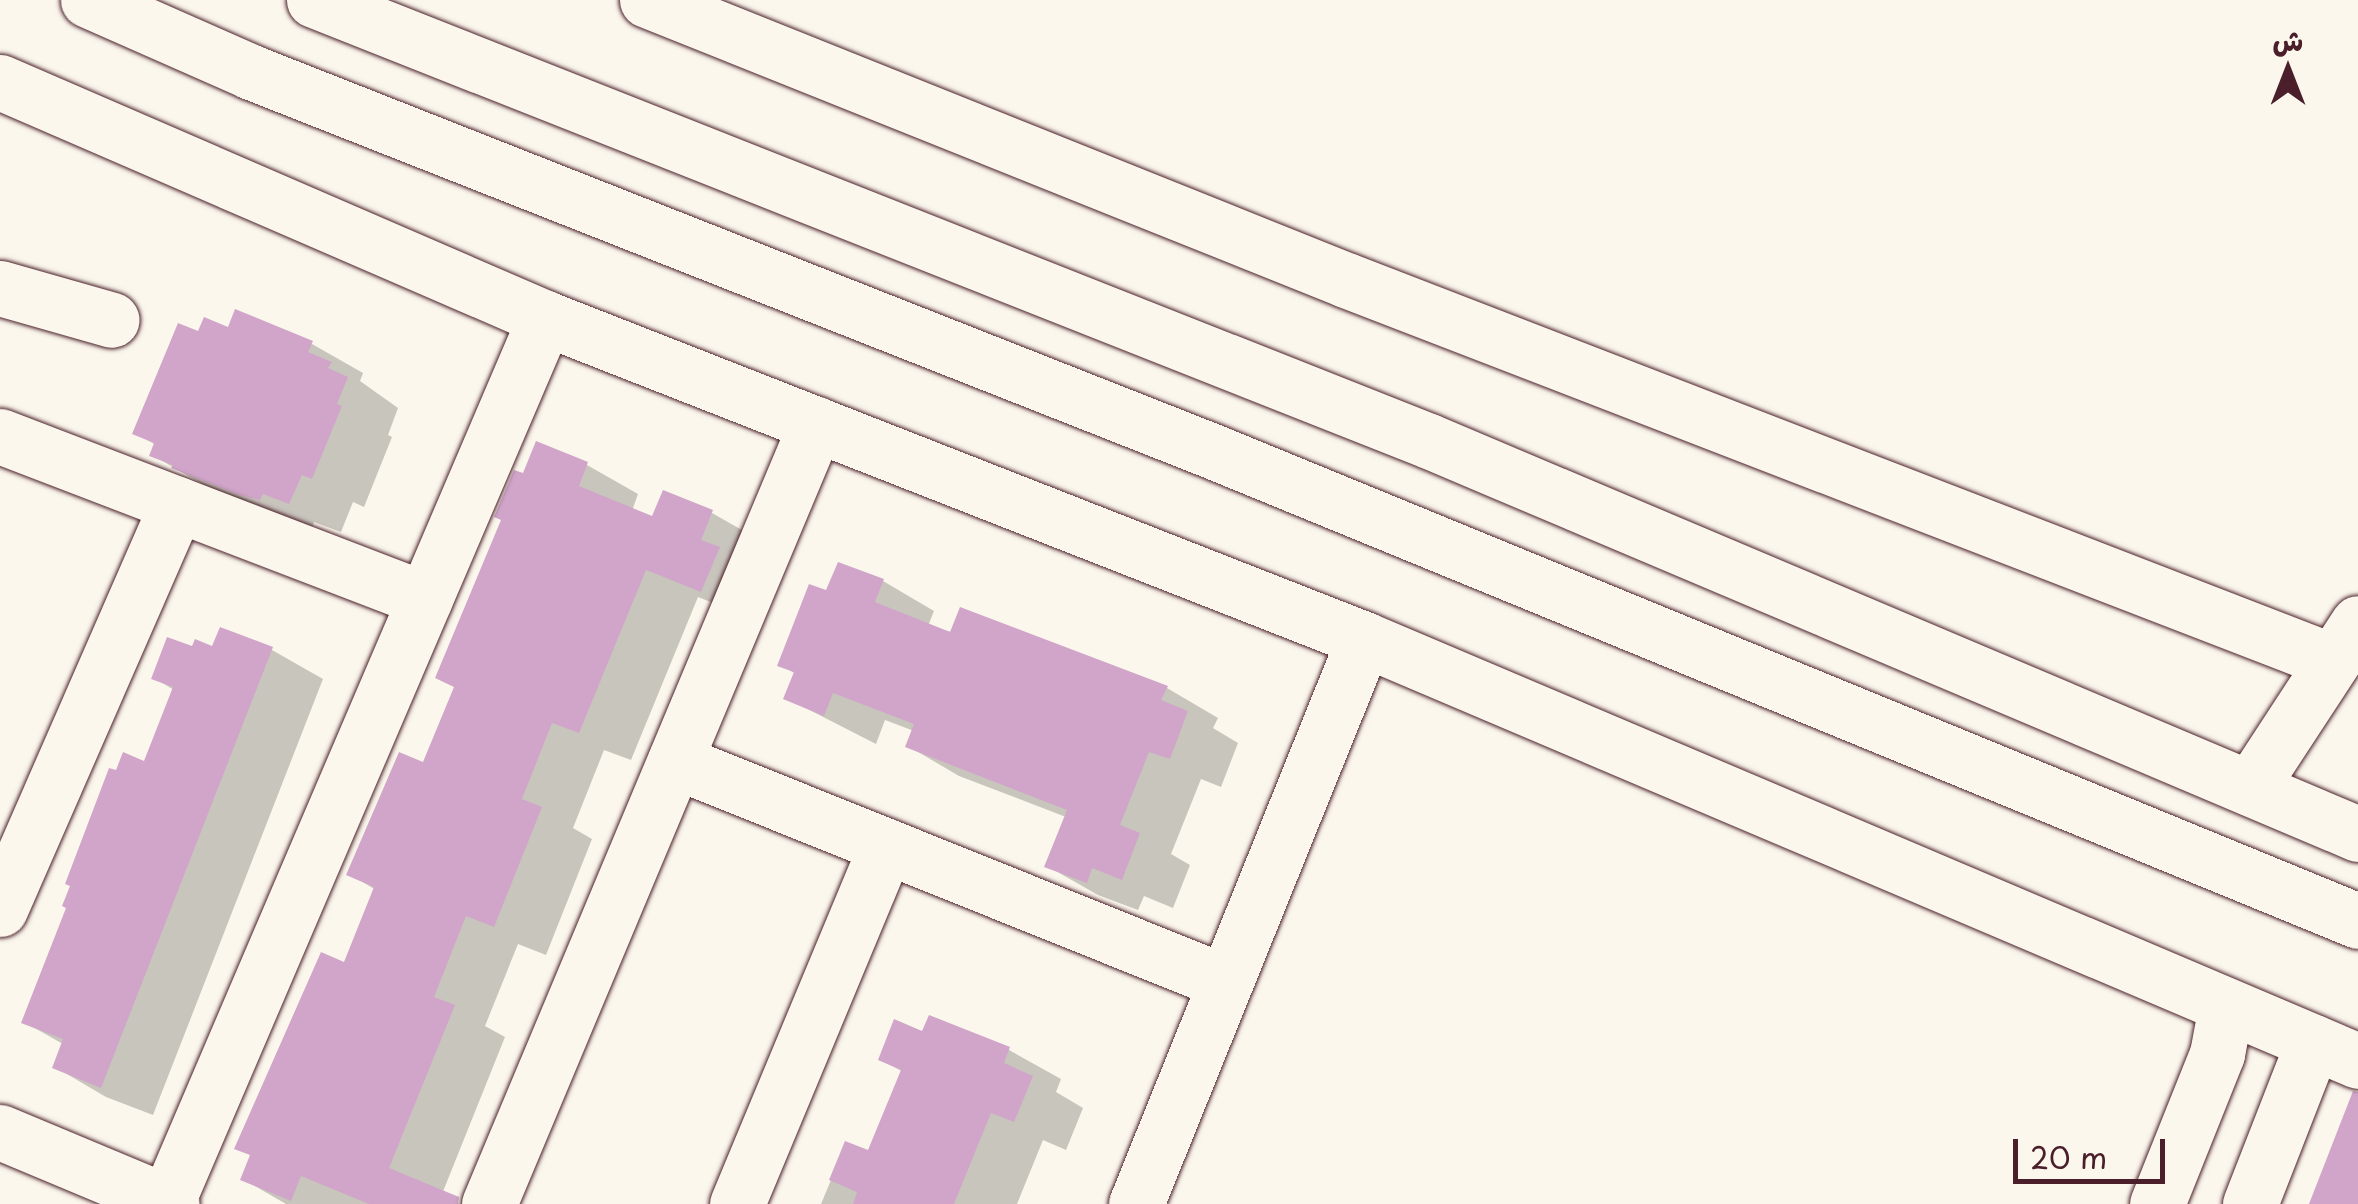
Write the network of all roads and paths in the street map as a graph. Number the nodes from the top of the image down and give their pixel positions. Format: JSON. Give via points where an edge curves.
{"nodes":[{"id":1,"x":88,"y":0,"type":"edge"},
{"id":2,"x":314,"y":0,"type":"edge"},
{"id":3,"x":647,"y":0,"type":"edge"},
{"id":4,"x":0,"y":82,"type":"edge"},
{"id":5,"x":0,"y":288,"type":"edge"},
{"id":6,"x":545,"y":318,"type":"junction"},
{"id":7,"x":112,"y":320,"type":"dead end"},
{"id":8,"x":816,"y":424,"type":"junction"},
{"id":9,"x":0,"y":436,"type":"edge"},
{"id":10,"x":177,"y":504,"type":"junction"},
{"id":11,"x":2358,"y":588,"type":"edge"},
{"id":12,"x":425,"y":598,"type":"junction"},
{"id":13,"x":1364,"y":639,"type":"junction"},
{"id":14,"x":2344,"y":642,"type":"edge"},
{"id":15,"x":675,"y":761,"type":"junction"},
{"id":16,"x":2250,"y":788,"type":"junction"},
{"id":17,"x":2358,"y":834,"type":"edge"},
{"id":18,"x":886,"y":846,"type":"junction"},
{"id":19,"x":0,"y":909,"type":"edge"},
{"id":20,"x":2358,"y":922,"type":"edge"},
{"id":21,"x":1225,"y":982,"type":"junction"},
{"id":22,"x":2226,"y":1006,"type":"junction"},
{"id":23,"x":2335,"y":1052,"type":"edge"},
{"id":24,"x":0,"y":1132,"type":"edge"},
{"id":25,"x":169,"y":1203,"type":"edge"},
{"id":26,"x":489,"y":1204,"type":"edge"},
{"id":27,"x":738,"y":1204,"type":"edge"},
{"id":28,"x":1136,"y":1204,"type":"edge"},
{"id":29,"x":2157,"y":1204,"type":"edge"},
{"id":30,"x":2250,"y":1204,"type":"edge"}],
"edges":[{"from":1,"to":20,"type":"street","via":[[251,72],[1217,453]]},
{"from":2,"to":16,"type":"street","via":[[1429,441]]},
{"from":3,"to":14,"type":"street","via":[[1346,280]]},
{"from":4,"to":6,"type":"street"},
{"from":5,"to":7,"type":"street"},
{"from":6,"to":8,"type":"street"},
{"from":6,"to":12,"type":"street"},
{"from":8,"to":13,"type":"street"},
{"from":8,"to":15,"type":"street"},
{"from":9,"to":10,"type":"street"},
{"from":10,"to":12,"type":"street"},
{"from":10,"to":19,"type":"street"},
{"from":11,"to":14,"type":"street"},
{"from":12,"to":25,"type":"street"},
{"from":13,"to":21,"type":"street"},
{"from":13,"to":22,"type":"street"},
{"from":14,"to":16,"type":"street"},
{"from":15,"to":18,"type":"street"},
{"from":15,"to":26,"type":"street"},
{"from":16,"to":17,"type":"street"},
{"from":18,"to":21,"type":"street"},
{"from":18,"to":27,"type":"street"},
{"from":21,"to":28,"type":"street"},
{"from":22,"to":23,"type":"street"},
{"from":22,"to":29,"type":"street","via":[[2217,1054]]},
{"from":23,"to":30,"type":"street"},
{"from":24,"to":25,"type":"street"}]}
